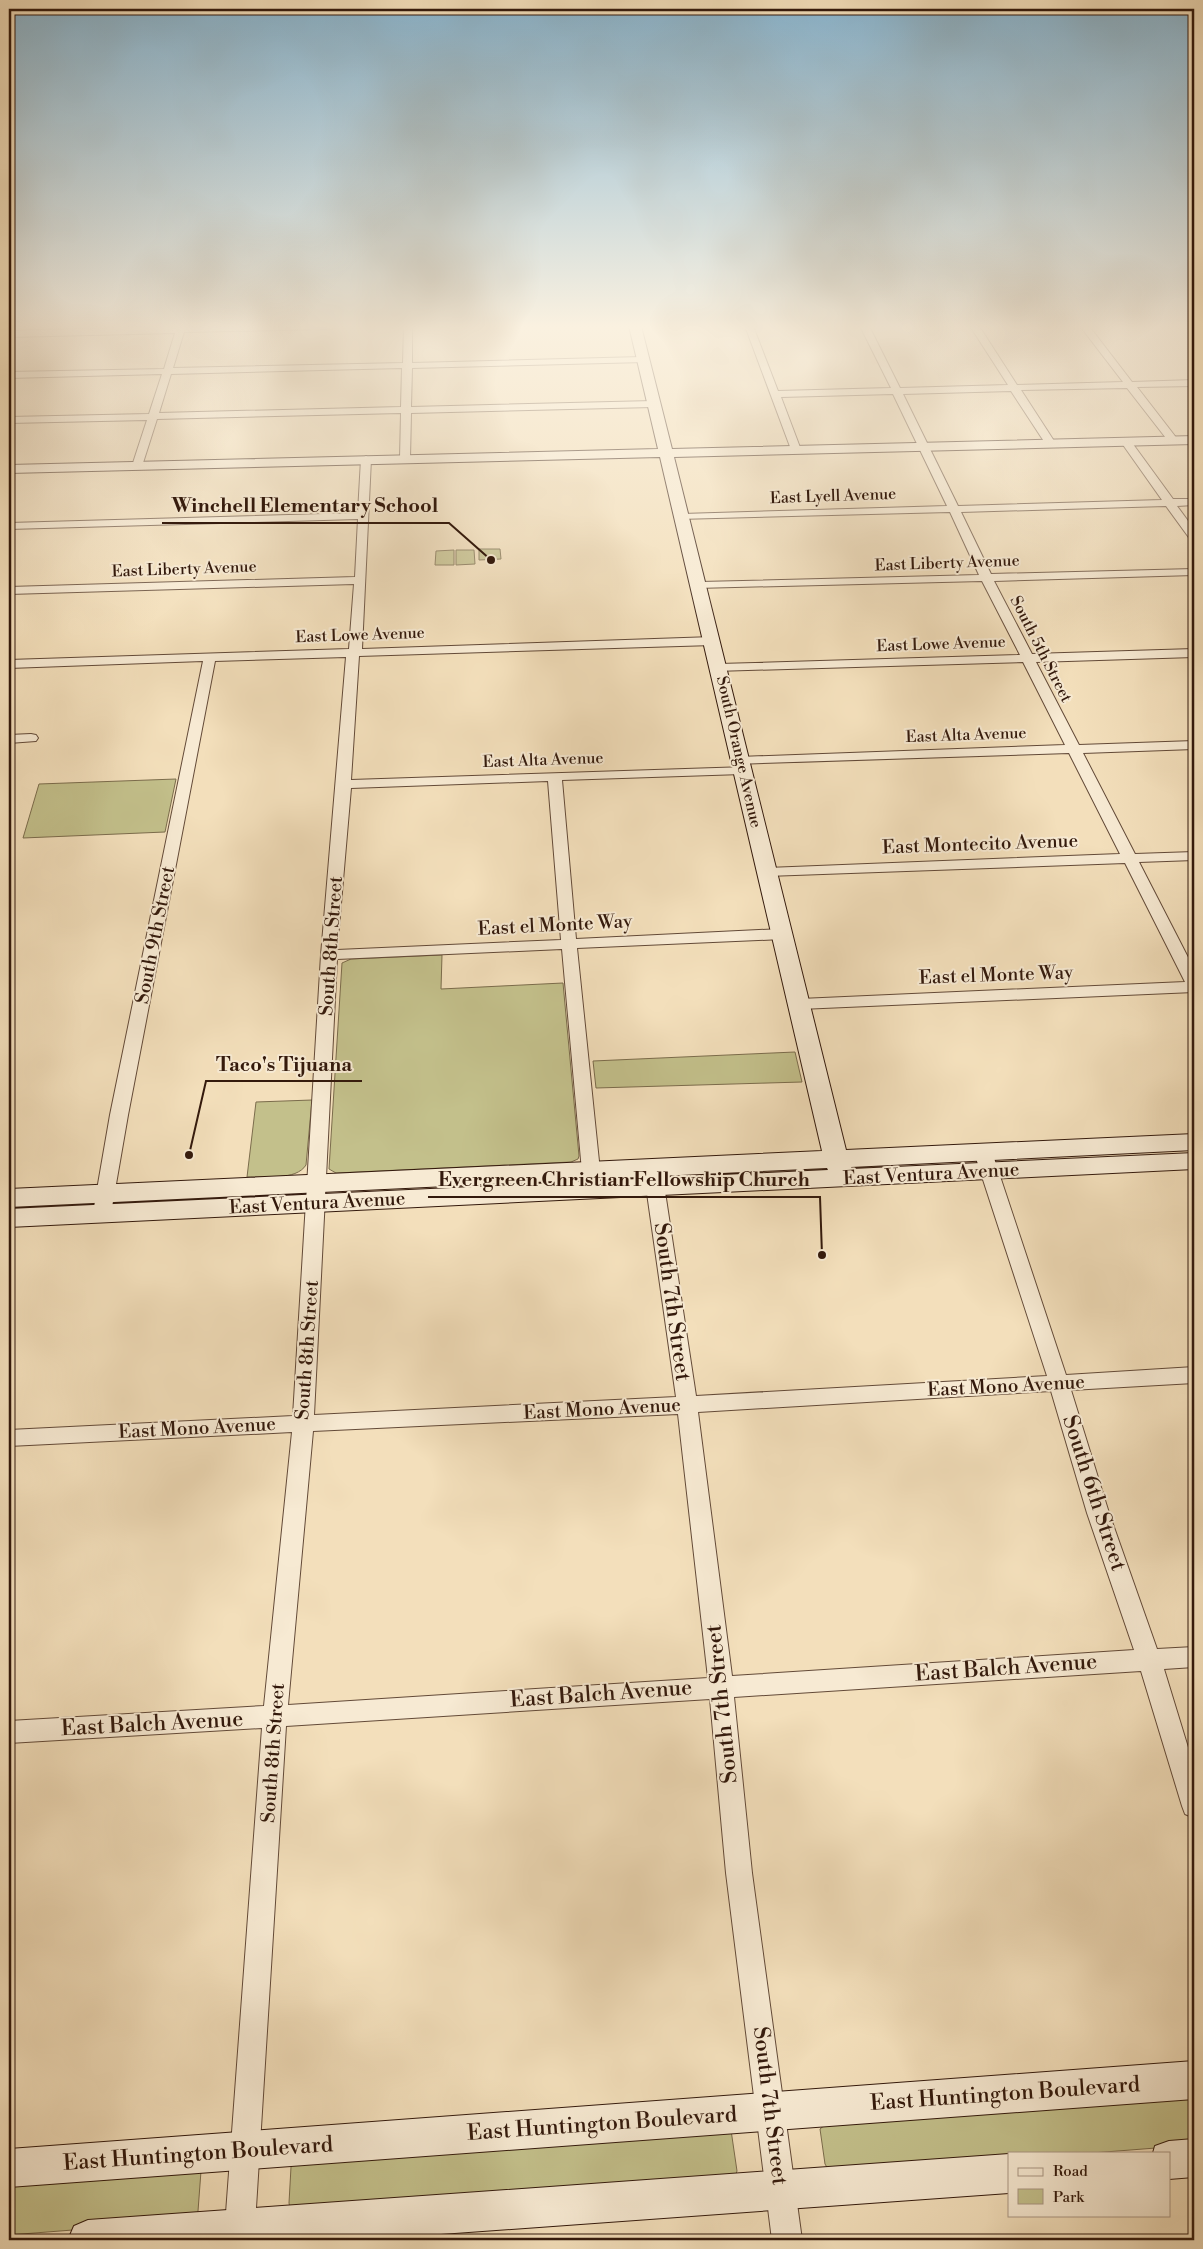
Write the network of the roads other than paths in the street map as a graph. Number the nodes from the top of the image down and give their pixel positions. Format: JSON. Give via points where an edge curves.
{"nodes":[{"id":1,"x":149,"y":431,"type":"edge"},
{"id":2,"x":405,"y":431,"type":"edge"},
{"id":3,"x":660,"y":431,"type":"edge"},
{"id":4,"x":789,"y":431,"type":"edge"},
{"id":5,"x":917,"y":431,"type":"edge"},
{"id":6,"x":1043,"y":431,"type":"edge"},
{"id":7,"x":1166,"y":431,"type":"edge"},
{"id":8,"x":1173,"y":440,"type":"junction"},
{"id":9,"x":1194,"y":440,"type":"edge"},
{"id":10,"x":1126,"y":442,"type":"junction"},
{"id":11,"x":1051,"y":444,"type":"junction"},
{"id":12,"x":925,"y":447,"type":"junction"},
{"id":13,"x":1194,"y":448,"type":"edge"},
{"id":14,"x":796,"y":450,"type":"junction"},
{"id":15,"x":666,"y":453,"type":"junction"},
{"id":16,"x":405,"y":458,"type":"junction"},
{"id":17,"x":366,"y":460,"type":"junction"},
{"id":18,"x":138,"y":466,"type":"junction"},
{"id":19,"x":9,"y":469,"type":"edge"},
{"id":20,"x":1194,"y":502,"type":"edge"},
{"id":21,"x":1170,"y":503,"type":"junction"},
{"id":22,"x":954,"y":509,"type":"junction"},
{"id":23,"x":363,"y":516,"type":"junction"},
{"id":24,"x":682,"y":517,"type":"junction"},
{"id":25,"x":9,"y":526,"type":"edge"},
{"id":26,"x":1194,"y":537,"type":"edge"},
{"id":27,"x":1194,"y":572,"type":"edge"},
{"id":28,"x":987,"y":578,"type":"junction"},
{"id":29,"x":360,"y":580,"type":"junction"},
{"id":30,"x":700,"y":586,"type":"junction"},
{"id":31,"x":9,"y":590,"type":"edge"},
{"id":32,"x":713,"y":641,"type":"junction"},
{"id":33,"x":355,"y":652,"type":"junction"},
{"id":34,"x":1194,"y":653,"type":"edge"},
{"id":35,"x":210,"y":656,"type":"junction"},
{"id":36,"x":1027,"y":657,"type":"junction"},
{"id":37,"x":9,"y":664,"type":"edge"},
{"id":38,"x":719,"y":668,"type":"junction"},
{"id":39,"x":32,"y":738,"type":"dead end"},
{"id":40,"x":9,"y":739,"type":"edge"},
{"id":41,"x":1194,"y":745,"type":"edge"},
{"id":42,"x":1076,"y":749,"type":"junction"},
{"id":43,"x":741,"y":766,"type":"junction"},
{"id":44,"x":555,"y":777,"type":"junction"},
{"id":45,"x":344,"y":784,"type":"junction"},
{"id":46,"x":1194,"y":856,"type":"edge"},
{"id":47,"x":1131,"y":858,"type":"junction"},
{"id":48,"x":767,"y":872,"type":"junction"},
{"id":49,"x":782,"y":934,"type":"junction"},
{"id":50,"x":569,"y":944,"type":"junction"},
{"id":51,"x":329,"y":955,"type":"junction"},
{"id":52,"x":1194,"y":985,"type":"edge"},
{"id":53,"x":800,"y":1004,"type":"junction"},
{"id":54,"x":1194,"y":1142,"type":"edge"},
{"id":55,"x":1194,"y":1161,"type":"edge"},
{"id":56,"x":986,"y":1162,"type":"junction"},
{"id":57,"x":839,"y":1169,"type":"junction"},
{"id":58,"x":591,"y":1171,"type":"junction"},
{"id":59,"x":654,"y":1177,"type":"junction"},
{"id":60,"x":316,"y":1193,"type":"junction"},
{"id":61,"x":9,"y":1198,"type":"edge"},
{"id":62,"x":104,"y":1203,"type":"junction"},
{"id":63,"x":9,"y":1218,"type":"edge"},
{"id":64,"x":1194,"y":1375,"type":"edge"},
{"id":65,"x":1059,"y":1383,"type":"junction"},
{"id":66,"x":687,"y":1405,"type":"junction"},
{"id":67,"x":303,"y":1422,"type":"junction"},
{"id":68,"x":9,"y":1438,"type":"edge"},
{"id":69,"x":1194,"y":1657,"type":"edge"},
{"id":70,"x":1149,"y":1660,"type":"junction"},
{"id":71,"x":721,"y":1686,"type":"junction"},
{"id":72,"x":275,"y":1717,"type":"junction"},
{"id":73,"x":9,"y":1732,"type":"edge"},
{"id":74,"x":1194,"y":1806,"type":"edge"},
{"id":75,"x":1194,"y":2080,"type":"edge"},
{"id":76,"x":770,"y":2111,"type":"junction"},
{"id":77,"x":246,"y":2150,"type":"junction"},
{"id":78,"x":1194,"y":2158,"type":"edge"},
{"id":79,"x":1170,"y":2160,"type":"edge"},
{"id":80,"x":9,"y":2168,"type":"edge"},
{"id":81,"x":1008,"y":2172,"type":"edge"},
{"id":82,"x":781,"y":2190,"type":"junction"},
{"id":83,"x":239,"y":2234,"type":"edge"},
{"id":84,"x":88,"y":2240,"type":"edge"},
{"id":85,"x":787,"y":2240,"type":"edge"}],
"edges":[{"from":1,"to":18,"type":"street"},
{"from":2,"to":16,"type":"street"},
{"from":3,"to":15,"type":"street","name":"South Orange Avenue"},
{"from":4,"to":14,"type":"street"},
{"from":5,"to":12,"type":"street","name":"South 5th Street"},
{"from":6,"to":11,"type":"street"},
{"from":7,"to":8,"type":"street"},
{"from":8,"to":9,"type":"street"},
{"from":8,"to":10,"type":"street"},
{"from":8,"to":13,"type":"street"},
{"from":10,"to":11,"type":"street"},
{"from":10,"to":21,"type":"street"},
{"from":11,"to":12,"type":"street"},
{"from":12,"to":14,"type":"street"},
{"from":12,"to":22,"type":"street","name":"South 5th Street"},
{"from":14,"to":15,"type":"street"},
{"from":15,"to":16,"type":"street"},
{"from":15,"to":24,"type":"street","name":"South Orange Avenue"},
{"from":16,"to":17,"type":"street"},
{"from":17,"to":18,"type":"street"},
{"from":17,"to":23,"type":"street","name":"South 8th Street"},
{"from":18,"to":19,"type":"street"},
{"from":20,"to":21,"type":"street","name":"East Lyell Avenue"},
{"from":21,"to":22,"type":"street","name":"East Lyell Avenue"},
{"from":21,"to":26,"type":"street"},
{"from":22,"to":24,"type":"street","name":"East Lyell Avenue"},
{"from":22,"to":28,"type":"street","name":"South 5th Street"},
{"from":23,"to":25,"type":"street"},
{"from":23,"to":29,"type":"street","name":"South 8th Street"},
{"from":24,"to":30,"type":"street","name":"South Orange Avenue"},
{"from":27,"to":28,"type":"street","name":"East Liberty Avenue"},
{"from":28,"to":30,"type":"street","name":"East Liberty Avenue"},
{"from":28,"to":36,"type":"street","name":"South 5th Street"},
{"from":29,"to":31,"type":"street","name":"East Liberty Avenue"},
{"from":29,"to":33,"type":"street","name":"South 8th Street"},
{"from":30,"to":32,"type":"street","name":"South Orange Avenue"},
{"from":32,"to":33,"type":"street","name":"East Lowe Avenue"},
{"from":32,"to":38,"type":"street","name":"South Orange Avenue"},
{"from":33,"to":35,"type":"street","name":"East Lowe Avenue"},
{"from":33,"to":45,"type":"street","name":"South 8th Street"},
{"from":34,"to":36,"type":"street","name":"East Lowe Avenue"},
{"from":35,"to":37,"type":"street","name":"East Lowe Avenue"},
{"from":35,"to":62,"type":"street","name":"South 9th Street"},
{"from":36,"to":38,"type":"street","name":"East Lowe Avenue"},
{"from":36,"to":42,"type":"street","name":"South 5th Street"},
{"from":38,"to":43,"type":"street","name":"South Orange Avenue"},
{"from":39,"to":40,"type":"street"},
{"from":41,"to":42,"type":"street","name":"East Alta Avenue"},
{"from":42,"to":43,"type":"street","name":"East Alta Avenue"},
{"from":42,"to":47,"type":"street","name":"South 5th Street"},
{"from":43,"to":44,"type":"street","name":"East Alta Avenue"},
{"from":43,"to":48,"type":"street","name":"South Orange Avenue"},
{"from":44,"to":45,"type":"street","name":"East Alta Avenue"},
{"from":44,"to":50,"type":"street"},
{"from":45,"to":51,"type":"street","name":"South 8th Street"},
{"from":46,"to":47,"type":"street","name":"East Montecito Avenue"},
{"from":47,"to":48,"type":"street","name":"East Montecito Avenue"},
{"from":47,"to":52,"type":"street","name":"South 5th Street"},
{"from":48,"to":49,"type":"street","name":"South Orange Avenue"},
{"from":49,"to":50,"type":"street","name":"East el Monte Way"},
{"from":49,"to":53,"type":"street","name":"South Orange Avenue"},
{"from":50,"to":51,"type":"street","name":"East el Monte Way"},
{"from":50,"to":58,"type":"street"},
{"from":51,"to":60,"type":"street","name":"South 8th Street"},
{"from":52,"to":53,"type":"street","name":"East el Monte Way"},
{"from":53,"to":57,"type":"street","name":"South Orange Avenue"},
{"from":54,"to":56,"type":"street","name":"East Ventura Avenue"},
{"from":55,"to":56,"type":"street","name":"East Ventura Avenue"},
{"from":56,"to":57,"type":"street","name":"East Ventura Avenue"},
{"from":56,"to":65,"type":"street","name":"South 6th Street"},
{"from":57,"to":59,"type":"street","name":"East Ventura Avenue"},
{"from":58,"to":59,"type":"street","name":"East Ventura Avenue"},
{"from":58,"to":60,"type":"street","name":"East Ventura Avenue"},
{"from":59,"to":60,"type":"street","name":"East Ventura Avenue"},
{"from":59,"to":66,"type":"street","name":"South 7th Street"},
{"from":60,"to":62,"type":"street","name":"East Ventura Avenue"},
{"from":60,"to":67,"type":"street","name":"South 8th Street"},
{"from":61,"to":62,"type":"street","name":"East Ventura Avenue"},
{"from":62,"to":63,"type":"street","name":"East Ventura Avenue"},
{"from":64,"to":65,"type":"street","name":"East Mono Avenue"},
{"from":65,"to":66,"type":"street","name":"East Mono Avenue"},
{"from":65,"to":70,"type":"street","name":"South 6th Street","via":[[1098,1513]]},
{"from":66,"to":67,"type":"street","name":"East Mono Avenue"},
{"from":66,"to":71,"type":"street","name":"South 7th Street"},
{"from":67,"to":68,"type":"street","name":"East Mono Avenue"},
{"from":67,"to":72,"type":"street","name":"South 8th Street"},
{"from":69,"to":70,"type":"street","name":"East Balch Avenue"},
{"from":70,"to":71,"type":"street","name":"East Balch Avenue"},
{"from":70,"to":74,"type":"street","name":"South 6th Street"},
{"from":71,"to":72,"type":"street","name":"East Balch Avenue"},
{"from":71,"to":76,"type":"street","name":"South 7th Street","via":[[739,1873]]},
{"from":72,"to":73,"type":"street","name":"East Balch Avenue"},
{"from":72,"to":77,"type":"street","name":"South 8th Street"},
{"from":75,"to":76,"type":"street","name":"East Huntington Boulevard"},
{"from":76,"to":77,"type":"street","name":"East Huntington Boulevard"},
{"from":76,"to":82,"type":"street","name":"South 7th Street"},
{"from":77,"to":80,"type":"street","name":"East Huntington Boulevard"},
{"from":77,"to":83,"type":"street","name":"South 8th Street"},
{"from":78,"to":79,"type":"street"},
{"from":81,"to":82,"type":"street"},
{"from":82,"to":83,"type":"street"},
{"from":82,"to":85,"type":"street","name":"South 7th Street"},
{"from":83,"to":84,"type":"street"}]}
